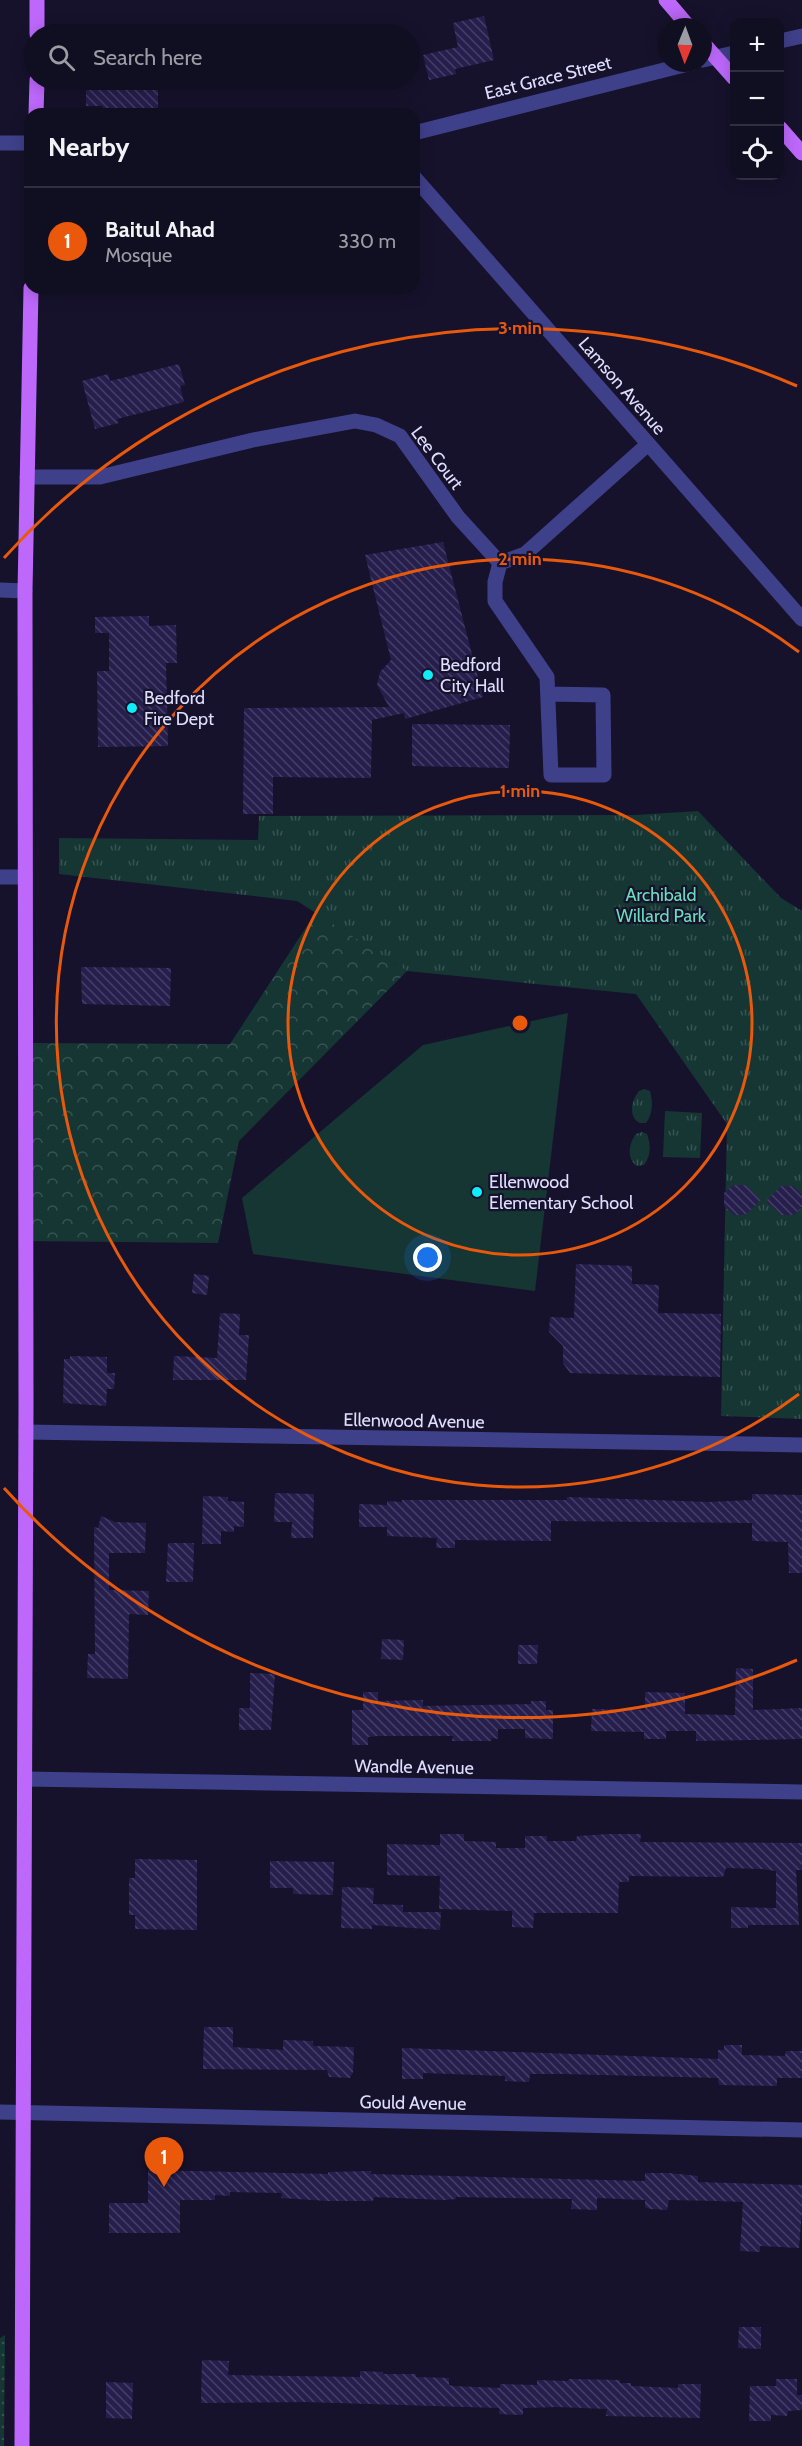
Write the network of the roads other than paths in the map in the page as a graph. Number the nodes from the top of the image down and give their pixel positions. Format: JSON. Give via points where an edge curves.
{"nodes":[{"id":1,"x":37,"y":0,"type":"edge"},
{"id":2,"x":666,"y":0,"type":"edge"},
{"id":3,"x":681,"y":18,"type":"edge"},
{"id":4,"x":37,"y":24,"type":"edge"},
{"id":5,"x":802,"y":36,"type":"edge"},
{"id":6,"x":784,"y":40,"type":"edge"},
{"id":7,"x":730,"y":54,"type":"edge"},
{"id":8,"x":712,"y":58,"type":"edge"},
{"id":9,"x":712,"y":61,"type":"edge"},
{"id":10,"x":658,"y":72,"type":"edge"},
{"id":11,"x":730,"y":74,"type":"edge"},
{"id":12,"x":37,"y":90,"type":"edge"},
{"id":13,"x":36,"y":108,"type":"edge"},
{"id":14,"x":420,"y":131,"type":"edge"},
{"id":15,"x":784,"y":133,"type":"edge"},
{"id":16,"x":0,"y":143,"type":"edge"},
{"id":17,"x":24,"y":143,"type":"edge"},
{"id":18,"x":802,"y":153,"type":"edge"},
{"id":19,"x":420,"y":184,"type":"edge"},
{"id":20,"x":30,"y":294,"type":"edge"},
{"id":21,"x":647,"y":445,"type":"junction"},
{"id":22,"x":27,"y":477,"type":"junction"},
{"id":23,"x":500,"y":563,"type":"junction"},
{"id":24,"x":0,"y":590,"type":"edge"},
{"id":25,"x":26,"y":591,"type":"junction"},
{"id":26,"x":802,"y":619,"type":"edge"},
{"id":27,"x":548,"y":693,"type":"junction"},
{"id":28,"x":0,"y":877,"type":"edge"},
{"id":29,"x":25,"y":877,"type":"junction"},
{"id":30,"x":26,"y":1432,"type":"junction"},
{"id":31,"x":802,"y":1445,"type":"edge"},
{"id":32,"x":25,"y":1779,"type":"junction"},
{"id":33,"x":802,"y":1792,"type":"edge"},
{"id":34,"x":0,"y":2112,"type":"edge"},
{"id":35,"x":24,"y":2115,"type":"junction"},
{"id":36,"x":802,"y":2130,"type":"edge"},
{"id":37,"x":22,"y":2446,"type":"edge"}],
"edges":[{"from":1,"to":4,"type":"main road"},
{"from":2,"to":3,"type":"main road"},
{"from":5,"to":6,"type":"street"},
{"from":7,"to":8,"type":"street"},
{"from":9,"to":11,"type":"main road"},
{"from":10,"to":14,"type":"street","name":"East Grace Street"},
{"from":12,"to":13,"type":"main road"},
{"from":15,"to":18,"type":"main road"},
{"from":16,"to":17,"type":"street"},
{"from":19,"to":21,"type":"street","name":"Lamson Avenue"},
{"from":20,"to":22,"type":"main road"},
{"from":21,"to":23,"type":"street","via":[[525,554]]},
{"from":21,"to":26,"type":"street","name":"Lamson Avenue"},
{"from":22,"to":23,"type":"street","name":"Lee Court","via":[[100,477],[253,440],[355,421],[400,436],[458,518]]},
{"from":22,"to":25,"type":"main road"},
{"from":23,"to":27,"type":"street","via":[[495,601],[547,677]]},
{"from":24,"to":25,"type":"street"},
{"from":25,"to":29,"type":"main road"},
{"from":27,"to":27,"type":"street","via":[[551,775],[604,775],[603,695]]},
{"from":28,"to":29,"type":"street"},
{"from":29,"to":30,"type":"main road"},
{"from":30,"to":31,"type":"street","name":"Ellenwood Avenue"},
{"from":30,"to":32,"type":"main road"},
{"from":32,"to":33,"type":"street","name":"Wandle Avenue"},
{"from":32,"to":35,"type":"main road"},
{"from":34,"to":35,"type":"street","name":"Gould Avenue"},
{"from":35,"to":36,"type":"street","name":"Gould Avenue"},
{"from":35,"to":37,"type":"main road"}]}
